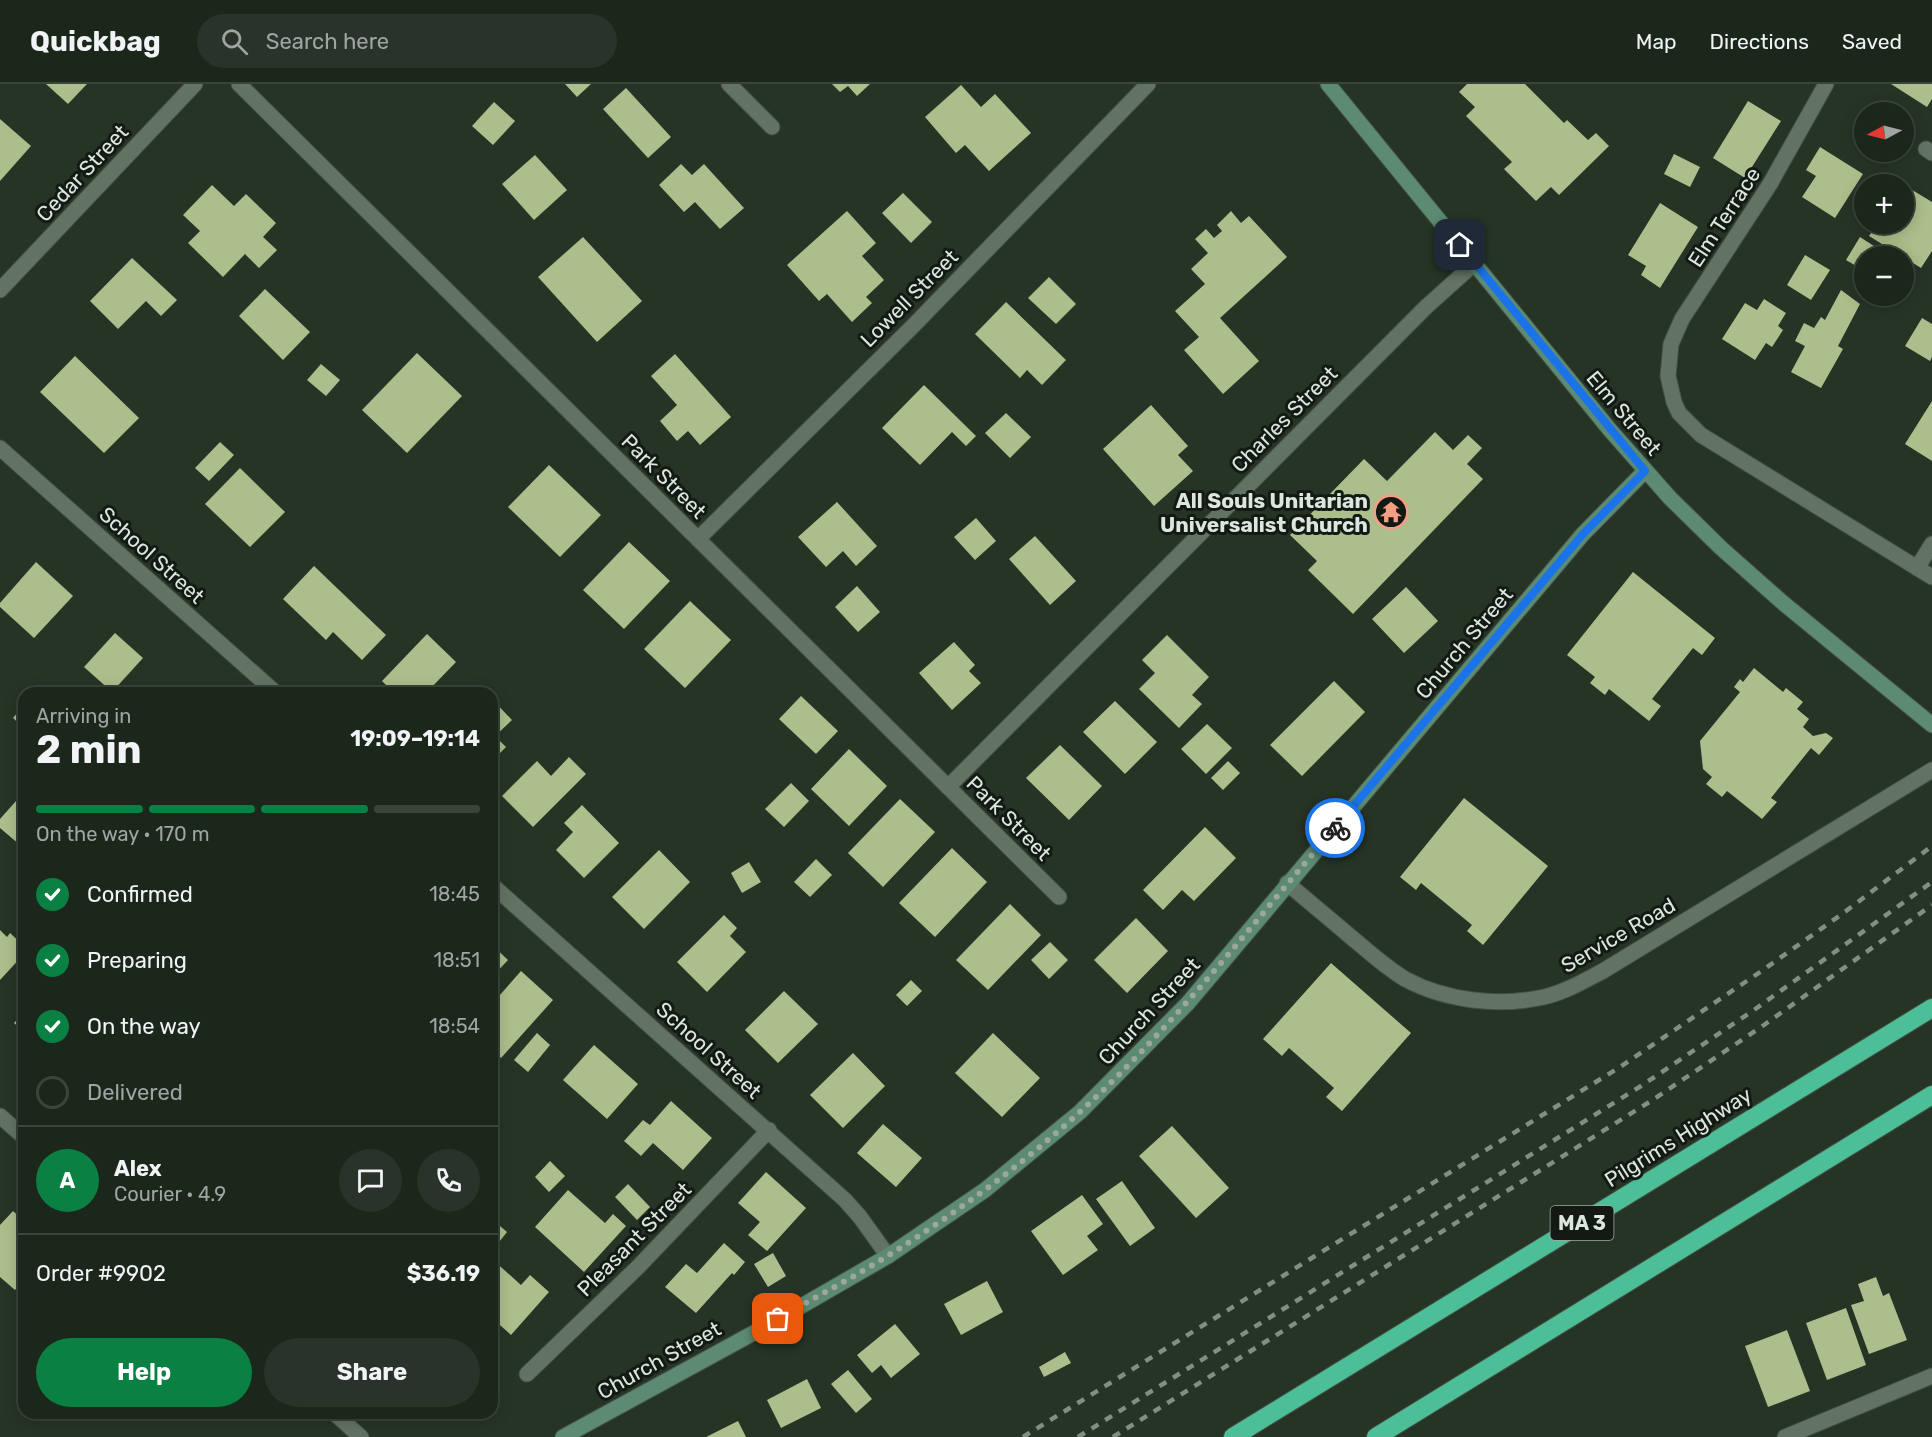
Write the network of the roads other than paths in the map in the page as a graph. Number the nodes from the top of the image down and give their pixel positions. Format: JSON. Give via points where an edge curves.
{"nodes":[{"id":1,"x":195,"y":84,"type":"edge"},
{"id":2,"x":239,"y":84,"type":"edge"},
{"id":3,"x":729,"y":84,"type":"edge"},
{"id":4,"x":1148,"y":84,"type":"edge"},
{"id":5,"x":1328,"y":84,"type":"edge"},
{"id":6,"x":1826,"y":84,"type":"edge"},
{"id":7,"x":772,"y":127,"type":"dead end"},
{"id":8,"x":1475,"y":263,"type":"junction"},
{"id":9,"x":0,"y":290,"type":"edge"},
{"id":10,"x":1668,"y":376,"type":"joint"},
{"id":11,"x":0,"y":448,"type":"edge"},
{"id":12,"x":1645,"y":471,"type":"junction"},
{"id":13,"x":698,"y":539,"type":"junction"},
{"id":14,"x":1932,"y":544,"type":"edge"},
{"id":15,"x":1917,"y":568,"type":"junction"},
{"id":16,"x":1932,"y":577,"type":"edge"},
{"id":17,"x":269,"y":687,"type":"edge"},
{"id":18,"x":1932,"y":725,"type":"edge"},
{"id":19,"x":1932,"y":770,"type":"edge"},
{"id":20,"x":948,"y":787,"type":"junction"},
{"id":21,"x":1287,"y":883,"type":"junction"},
{"id":22,"x":498,"y":890,"type":"edge"},
{"id":23,"x":1059,"y":897,"type":"dead end"},
{"id":24,"x":1932,"y":1008,"type":"edge"},
{"id":25,"x":1932,"y":1095,"type":"edge"},
{"id":26,"x":0,"y":1116,"type":"edge"},
{"id":27,"x":769,"y":1130,"type":"junction"},
{"id":28,"x":18,"y":1132,"type":"edge"},
{"id":29,"x":888,"y":1256,"type":"junction"},
{"id":30,"x":527,"y":1374,"type":"dead end"},
{"id":31,"x":1932,"y":1376,"type":"edge"},
{"id":32,"x":341,"y":1419,"type":"edge"},
{"id":33,"x":362,"y":1437,"type":"edge"},
{"id":34,"x":563,"y":1437,"type":"edge"},
{"id":35,"x":1233,"y":1437,"type":"edge"},
{"id":36,"x":1376,"y":1437,"type":"edge"},
{"id":37,"x":1785,"y":1437,"type":"edge"}],
"edges":[{"from":1,"to":9,"type":"street","name":"Cedar Street"},
{"from":2,"to":13,"type":"street","name":"Park Street"},
{"from":3,"to":7,"type":"street"},
{"from":4,"to":13,"type":"street","name":"Lowell Street","via":[[913,326]]},
{"from":5,"to":8,"type":"main road","name":"Elm Street"},
{"from":6,"to":10,"type":"street","name":"Elm Terrace","via":[[1770,184],[1676,331]]},
{"from":8,"to":12,"type":"main road","name":"Elm Street"},
{"from":8,"to":20,"type":"street","name":"Charles Street","via":[[1426,307]]},
{"from":10,"to":15,"type":"street","name":"Elm Street","via":[[1678,413],[1701,435]]},
{"from":11,"to":17,"type":"street","name":"School Street"},
{"from":12,"to":18,"type":"main road","name":"Elm Street","via":[[1752,575]]},
{"from":12,"to":21,"type":"main road","name":"Church Street","via":[[1583,534]]},
{"from":13,"to":20,"type":"street","name":"Park Street"},
{"from":14,"to":15,"type":"street"},
{"from":15,"to":16,"type":"street","name":"Elm Street"},
{"from":19,"to":21,"type":"street","name":"Service Road","via":[[1603,971],[1544,997],[1482,1001],[1423,987],[1388,968]]},
{"from":20,"to":23,"type":"street","name":"Park Street"},
{"from":21,"to":29,"type":"main road","name":"Church Street","via":[[1188,1003],[1080,1112],[985,1190]]},
{"from":22,"to":27,"type":"street","name":"School Street"},
{"from":24,"to":35,"type":"highway","name":"Pilgrims Highway","number":"MA 3"},
{"from":25,"to":36,"type":"highway"},
{"from":26,"to":28,"type":"street"},
{"from":27,"to":29,"type":"street","name":"School Street","via":[[845,1200]]},
{"from":27,"to":30,"type":"street","name":"Pleasant Street","via":[[638,1267]]},
{"from":29,"to":34,"type":"main road","name":"Church Street"},
{"from":31,"to":37,"type":"street"},
{"from":32,"to":33,"type":"street"}]}
